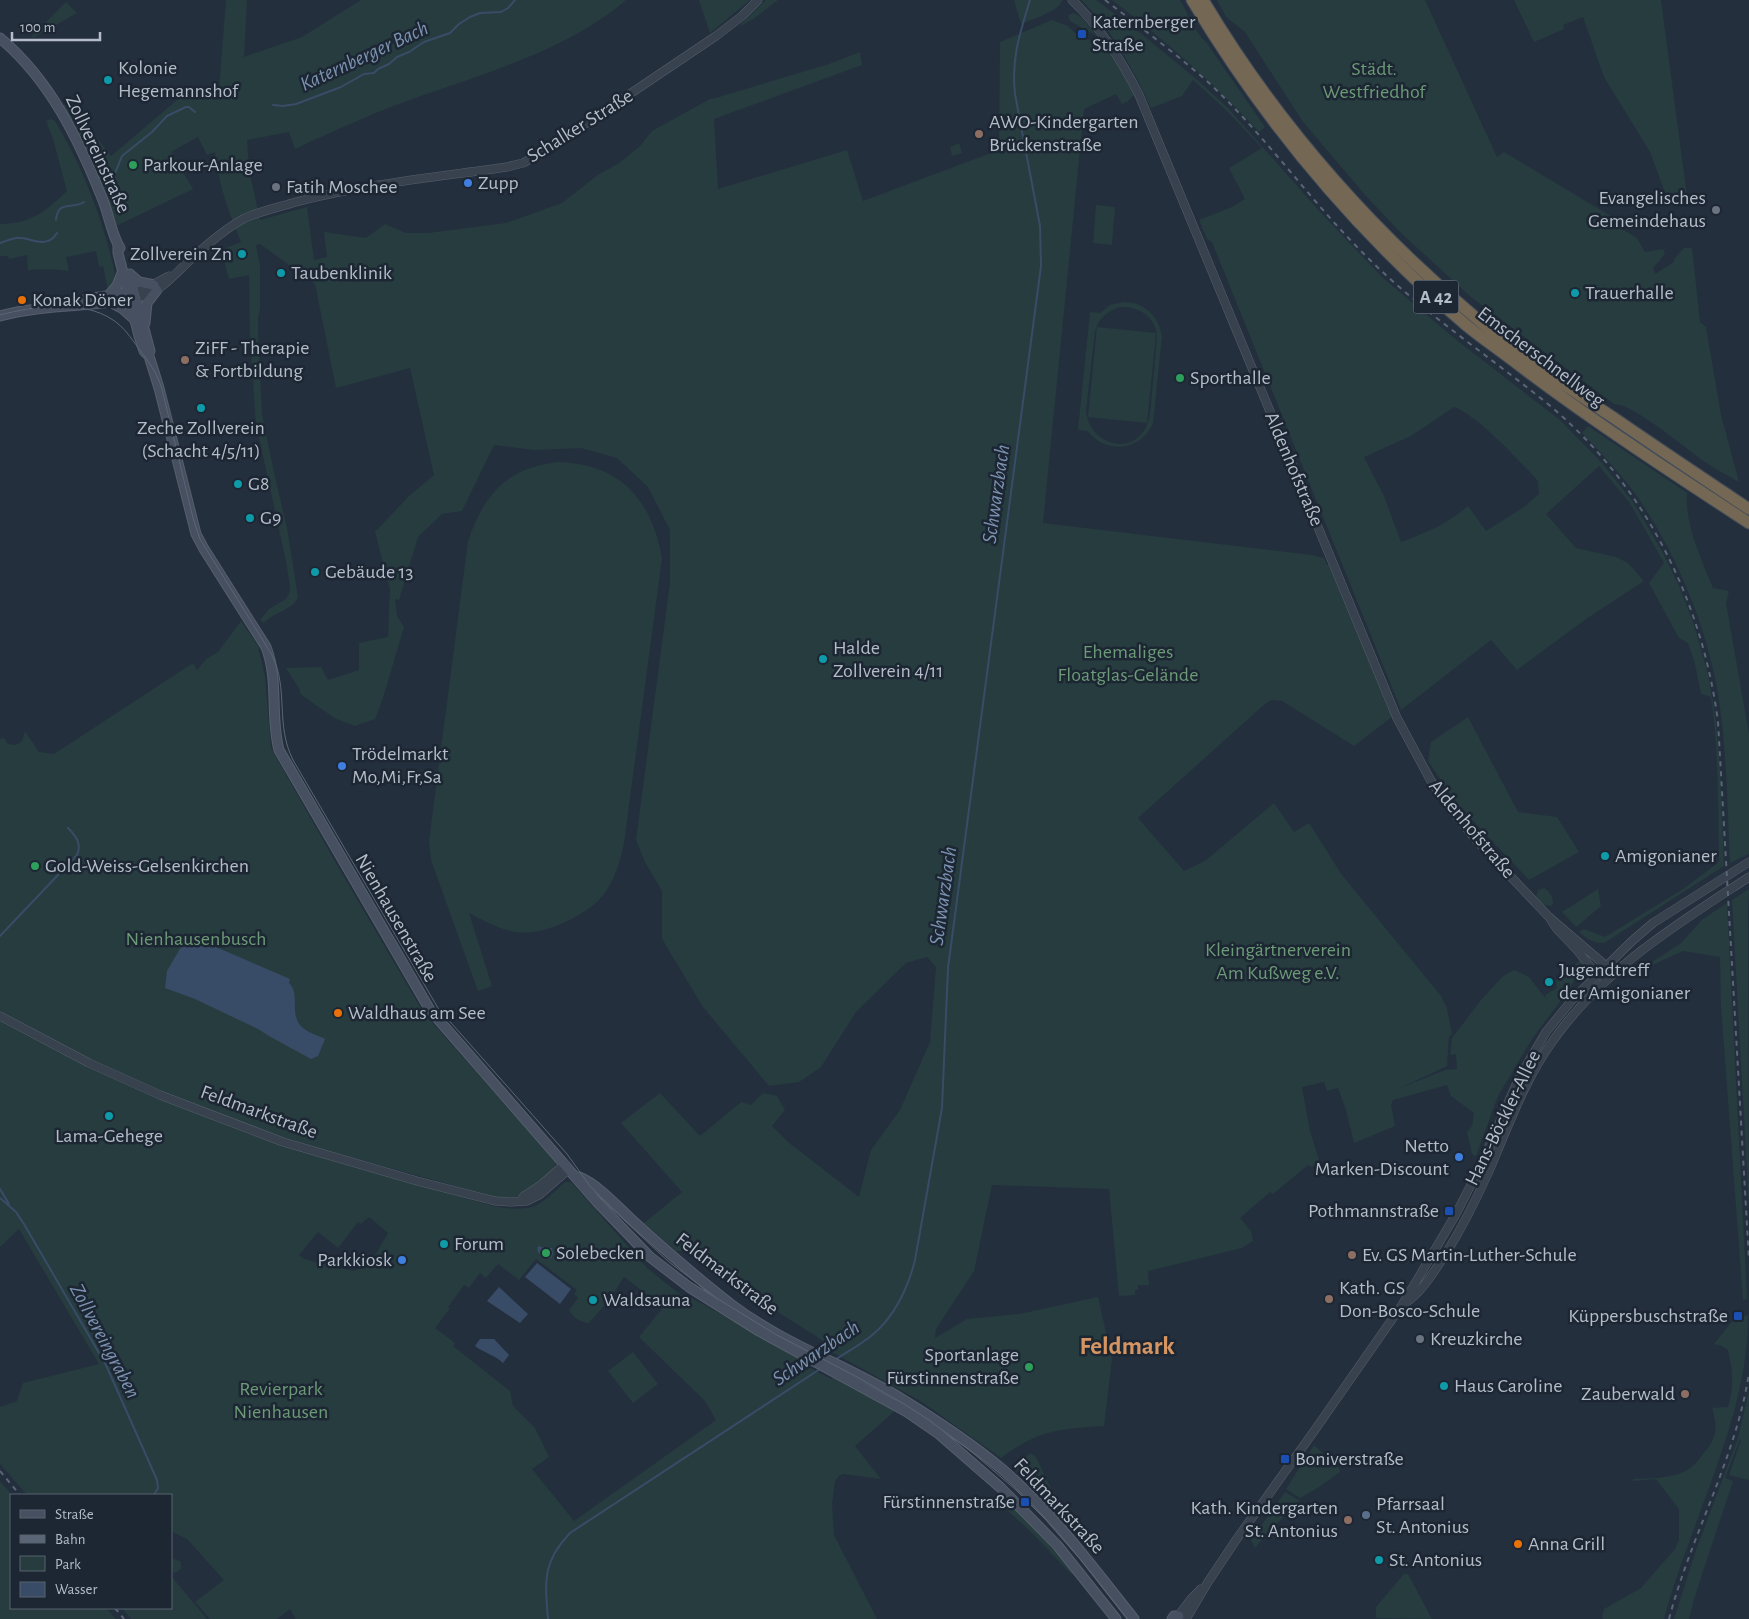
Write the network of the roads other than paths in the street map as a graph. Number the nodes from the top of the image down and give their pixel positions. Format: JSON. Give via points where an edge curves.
{"nodes":[{"id":1,"x":758,"y":0,"type":"edge"},
{"id":2,"x":1072,"y":0,"type":"edge"},
{"id":3,"x":1192,"y":0,"type":"edge"},
{"id":4,"x":1203,"y":0,"type":"edge"},
{"id":5,"x":0,"y":38,"type":"edge"},
{"id":6,"x":126,"y":272,"type":"junction"},
{"id":7,"x":155,"y":288,"type":"junction"},
{"id":8,"x":132,"y":296,"type":"junction"},
{"id":9,"x":110,"y":299,"type":"junction"},
{"id":10,"x":0,"y":316,"type":"edge"},
{"id":11,"x":134,"y":320,"type":"junction"},
{"id":12,"x":145,"y":333,"type":"junction"},
{"id":13,"x":149,"y":356,"type":"junction"},
{"id":14,"x":1749,"y":509,"type":"edge"},
{"id":15,"x":1749,"y":523,"type":"edge"},
{"id":16,"x":1749,"y":862,"type":"edge"},
{"id":17,"x":1749,"y":877,"type":"edge"},
{"id":18,"x":1549,"y":916,"type":"junction"},
{"id":19,"x":1606,"y":966,"type":"junction"},
{"id":20,"x":1597,"y":975,"type":"junction"},
{"id":21,"x":1608,"y":977,"type":"junction"},
{"id":22,"x":0,"y":1016,"type":"edge"},
{"id":23,"x":567,"y":1166,"type":"junction"},
{"id":24,"x":576,"y":1176,"type":"junction"},
{"id":25,"x":1420,"y":1275,"type":"junction"},
{"id":26,"x":1428,"y":1280,"type":"junction"},
{"id":27,"x":1402,"y":1305,"type":"junction"},
{"id":28,"x":820,"y":1360,"type":"junction"},
{"id":29,"x":834,"y":1367,"type":"junction"},
{"id":30,"x":1178,"y":1618,"type":"edge"},
{"id":31,"x":1116,"y":1619,"type":"edge"},
{"id":32,"x":1134,"y":1619,"type":"edge"}],
"edges":[{"from":1,"to":7,"type":"street","name":"Schalker Straße","via":[[716,36],[523,163],[336,192],[248,217],[230,227],[169,281]]},
{"from":2,"to":18,"type":"street","name":"Aldenhofstraße","via":[[1112,46],[1139,95],[1410,746],[1457,817]]},
{"from":3,"to":15,"type":"highway","name":"Emscherschnellweg","number":"A 42","via":[[1257,100],[1286,138],[1343,206],[1398,262],[1467,325],[1549,388]]},
{"from":4,"to":14,"type":"highway","name":"Emscherschnellweg","number":"A 42","via":[[1293,132],[1324,170],[1405,255],[1476,319],[1558,381]]},
{"from":5,"to":6,"type":"main road","name":"Zollvereinstraße","via":[[32,68],[60,107],[96,183]]},
{"from":6,"to":7,"type":"main road"},
{"from":6,"to":8,"type":"main road","name":"Zollvereinstraße"},
{"from":6,"to":9,"type":"main road"},
{"from":7,"to":8,"type":"street","name":"Schalker Straße"},
{"from":7,"to":12,"type":"main road","via":[[147,303]]},
{"from":8,"to":9,"type":"main road"},
{"from":8,"to":11,"type":"main road"},
{"from":8,"to":12,"type":"main road"},
{"from":9,"to":10,"type":"main road"},
{"from":9,"to":11,"type":"main road"},
{"from":11,"to":13,"type":"main road","via":[[144,351]]},
{"from":12,"to":13,"type":"main road"},
{"from":13,"to":23,"type":"main road","name":"Nienhausenstraße","via":[[199,540],[266,647],[274,677],[275,731],[284,760],[430,1010]]},
{"from":16,"to":19,"type":"street","name":"Hans-Böckler-Allee","via":[[1652,923]]},
{"from":17,"to":21,"type":"street","name":"Hans-Böckler-Allee","via":[[1644,948]]},
{"from":18,"to":19,"type":"street","name":"Aldenhofstraße"},
{"from":18,"to":20,"type":"street","name":"Aldenhofstraße","via":[[1556,929]]},
{"from":19,"to":20,"type":"street","name":"Hans-Böckler-Allee"},
{"from":19,"to":21,"type":"street"},
{"from":20,"to":21,"type":"street"},
{"from":20,"to":25,"type":"street","name":"Hans-Böckler-Allee","via":[[1572,1000],[1532,1055],[1478,1172]]},
{"from":21,"to":26,"type":"street","name":"Hans-Böckler-Allee","via":[[1575,1012],[1532,1075],[1464,1222]]},
{"from":22,"to":23,"type":"street","name":"Feldmarkstraße","via":[[160,1095],[283,1142],[417,1181],[495,1201],[527,1201],[539,1195]]},
{"from":23,"to":24,"type":"main road","name":"Feldmarkstraße"},
{"from":24,"to":28,"type":"main road","name":"Feldmarkstraße","via":[[604,1195],[734,1306]]},
{"from":24,"to":28,"type":"main road","name":"Feldmarkstraße","via":[[650,1257],[689,1288],[759,1331]]},
{"from":25,"to":26,"type":"street"},
{"from":25,"to":27,"type":"street","name":"Hans-Böckler-Allee"},
{"from":26,"to":27,"type":"street","name":"Hans-Böckler-Allee"},
{"from":27,"to":30,"type":"street","name":"Hans-Böckler-Allee","via":[[1208,1582]]},
{"from":28,"to":29,"type":"main road","name":"Feldmarkstraße"},
{"from":29,"to":31,"type":"main road","name":"Feldmarkstraße","via":[[921,1421],[985,1474],[1058,1545]]},
{"from":29,"to":32,"type":"main road","name":"Feldmarkstraße","via":[[896,1395],[1001,1469],[1069,1537]]}]}
